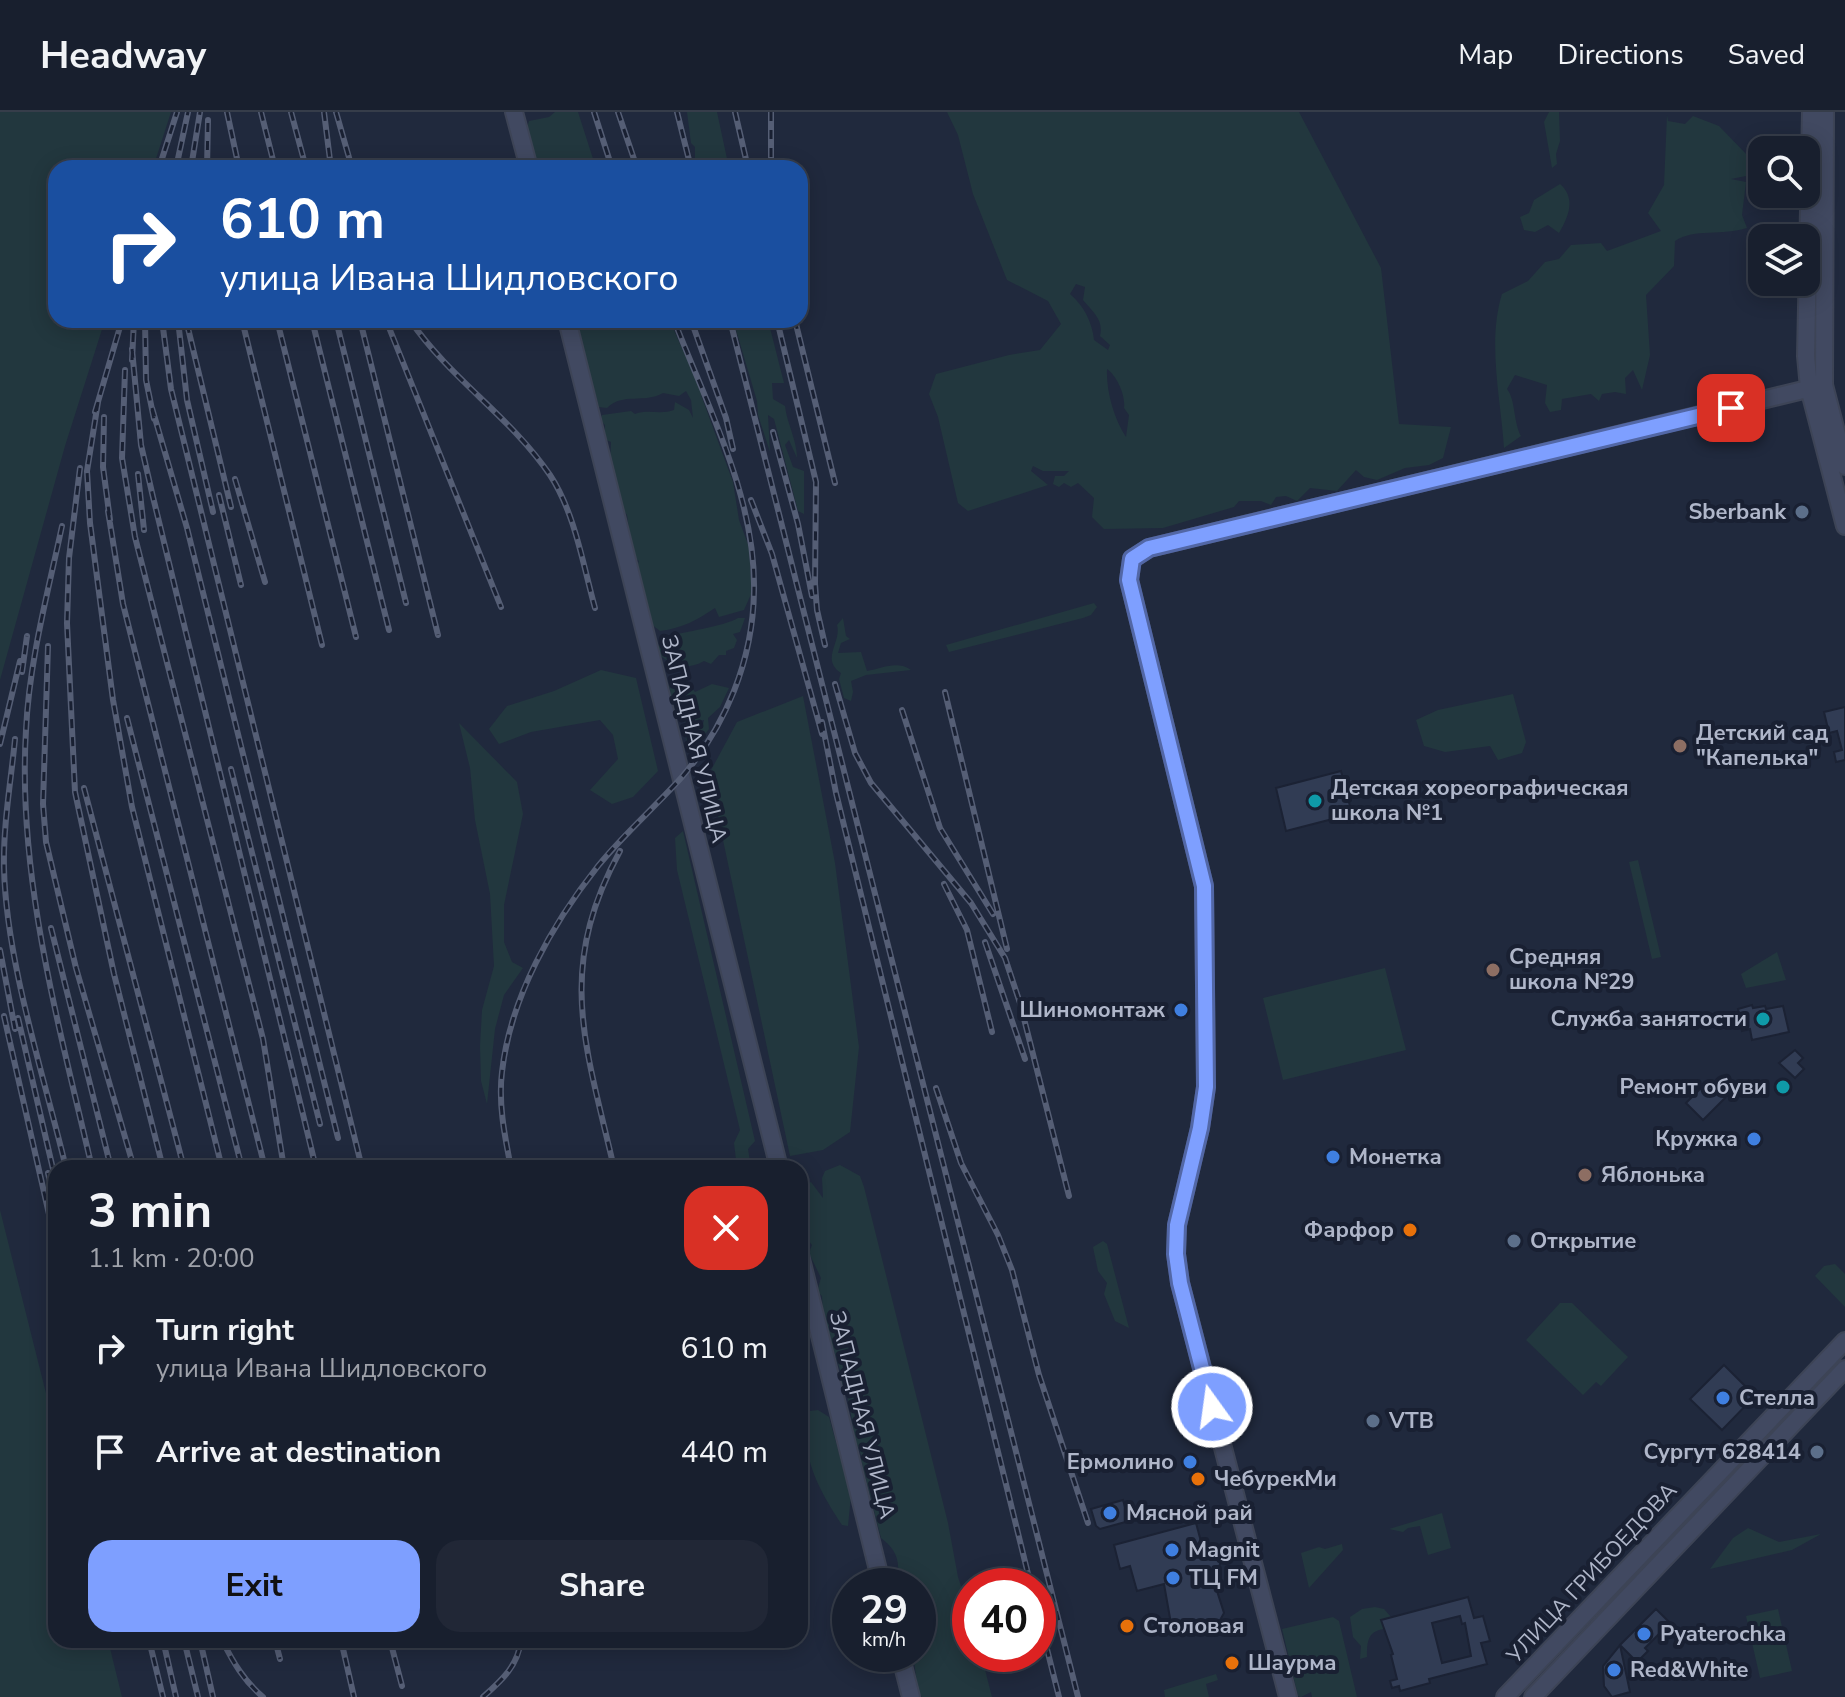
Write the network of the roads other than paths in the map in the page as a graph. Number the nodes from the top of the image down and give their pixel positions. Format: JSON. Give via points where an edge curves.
{"nodes":[{"id":1,"x":514,"y":112,"type":"edge"},
{"id":2,"x":1811,"y":112,"type":"edge"},
{"id":3,"x":1825,"y":112,"type":"edge"},
{"id":4,"x":527,"y":160,"type":"edge"},
{"id":5,"x":569,"y":328,"type":"edge"},
{"id":6,"x":1817,"y":386,"type":"junction"},
{"id":7,"x":1845,"y":466,"type":"edge"},
{"id":8,"x":1845,"y":526,"type":"edge"},
{"id":9,"x":777,"y":1160,"type":"edge"},
{"id":10,"x":808,"y":1287,"type":"edge"},
{"id":11,"x":1845,"y":1341,"type":"edge"},
{"id":12,"x":1845,"y":1369,"type":"edge"},
{"id":13,"x":878,"y":1568,"type":"edge"},
{"id":14,"x":905,"y":1672,"type":"edge"},
{"id":15,"x":911,"y":1697,"type":"edge"},
{"id":16,"x":1288,"y":1697,"type":"edge"},
{"id":17,"x":1505,"y":1697,"type":"edge"},
{"id":18,"x":1533,"y":1697,"type":"edge"}],
"edges":[{"from":1,"to":4,"type":"street"},
{"from":2,"to":6,"type":"street","via":[[1806,356]]},
{"from":3,"to":6,"type":"street"},
{"from":5,"to":9,"type":"street","name":"ЗАПАДНАЯ УЛИЦА"},
{"from":6,"to":7,"type":"street"},
{"from":6,"to":8,"type":"street"},
{"from":6,"to":16,"type":"street","via":[[1149,548],[1132,559],[1129,580],[1204,886],[1206,1087],[1177,1225],[1178,1269]]},
{"from":10,"to":13,"type":"street","name":"ЗАПАДНАЯ УЛИЦА"},
{"from":11,"to":17,"type":"street","name":"УЛИЦА ГРИБОЕДОВА"},
{"from":12,"to":18,"type":"street","name":"УЛИЦА ГРИБОЕДОВА"},
{"from":14,"to":15,"type":"street"}]}
